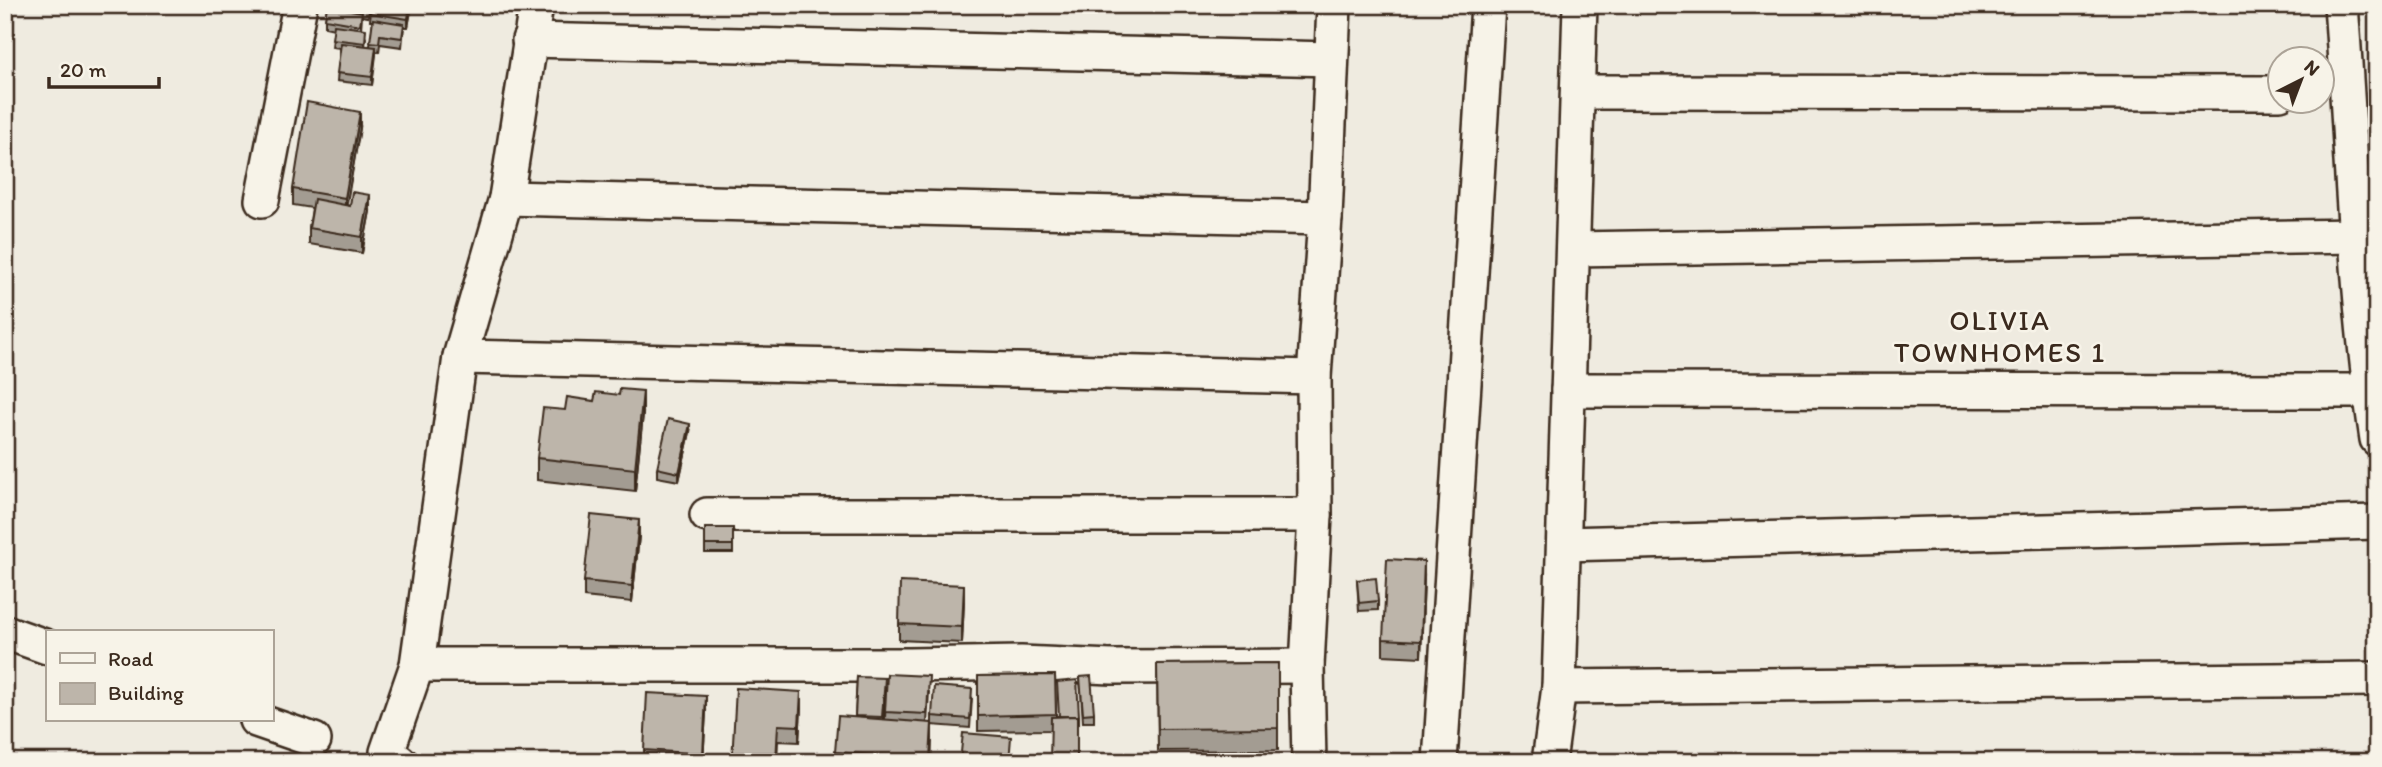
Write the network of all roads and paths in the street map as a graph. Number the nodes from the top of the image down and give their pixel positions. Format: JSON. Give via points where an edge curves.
{"nodes":[{"id":1,"x":300,"y":5,"type":"edge"},
{"id":2,"x":536,"y":5,"type":"edge"},
{"id":3,"x":1334,"y":5,"type":"edge"},
{"id":4,"x":1488,"y":5,"type":"edge"},
{"id":5,"x":1580,"y":5,"type":"edge"},
{"id":6,"x":2341,"y":5,"type":"edge"},
{"id":7,"x":529,"y":40,"type":"junction"},
{"id":8,"x":1331,"y":59,"type":"junction"},
{"id":9,"x":2336,"y":68,"type":"edge"},
{"id":10,"x":1579,"y":92,"type":"junction"},
{"id":11,"x":2266,"y":93,"type":"edge"},
{"id":12,"x":2336,"y":105,"type":"edge"},
{"id":13,"x":506,"y":198,"type":"junction"},
{"id":14,"x":262,"y":200,"type":"dead end"},
{"id":15,"x":1325,"y":218,"type":"junction"},
{"id":16,"x":2357,"y":236,"type":"junction"},
{"id":17,"x":1573,"y":248,"type":"junction"},
{"id":18,"x":460,"y":357,"type":"junction"},
{"id":19,"x":1314,"y":377,"type":"junction"},
{"id":20,"x":1568,"y":390,"type":"junction"},
{"id":21,"x":2369,"y":391,"type":"junction"},
{"id":22,"x":2377,"y":439,"type":"edge"},
{"id":23,"x":1315,"y":514,"type":"junction"},
{"id":24,"x":707,"y":515,"type":"dead end"},
{"id":25,"x":2377,"y":523,"type":"edge"},
{"id":26,"x":1564,"y":544,"type":"junction"},
{"id":27,"x":5,"y":632,"type":"edge"},
{"id":28,"x":46,"y":647,"type":"edge"},
{"id":29,"x":417,"y":665,"type":"junction"},
{"id":30,"x":1307,"y":666,"type":"junction"},
{"id":31,"x":2377,"y":679,"type":"edge"},
{"id":32,"x":1559,"y":687,"type":"junction"},
{"id":33,"x":262,"y":722,"type":"edge"},
{"id":34,"x":314,"y":740,"type":"dead end"},
{"id":35,"x":400,"y":762,"type":"edge"},
{"id":36,"x":1309,"y":762,"type":"edge"},
{"id":37,"x":1440,"y":762,"type":"edge"},
{"id":38,"x":1549,"y":762,"type":"edge"}],
"edges":[{"from":1,"to":14,"type":"street"},
{"from":2,"to":7,"type":"street"},
{"from":3,"to":8,"type":"street"},
{"from":4,"to":37,"type":"street"},
{"from":5,"to":10,"type":"street"},
{"from":6,"to":9,"type":"street"},
{"from":7,"to":8,"type":"street"},
{"from":7,"to":13,"type":"street"},
{"from":8,"to":15,"type":"street"},
{"from":10,"to":11,"type":"street"},
{"from":10,"to":17,"type":"street"},
{"from":12,"to":16,"type":"street"},
{"from":13,"to":15,"type":"street"},
{"from":13,"to":18,"type":"street"},
{"from":15,"to":19,"type":"street"},
{"from":16,"to":17,"type":"street"},
{"from":16,"to":21,"type":"street"},
{"from":17,"to":20,"type":"street"},
{"from":18,"to":19,"type":"street"},
{"from":18,"to":29,"type":"street"},
{"from":19,"to":23,"type":"street"},
{"from":20,"to":21,"type":"street"},
{"from":20,"to":26,"type":"street"},
{"from":21,"to":22,"type":"street"},
{"from":23,"to":24,"type":"street"},
{"from":23,"to":30,"type":"street"},
{"from":25,"to":26,"type":"street"},
{"from":26,"to":32,"type":"street"},
{"from":27,"to":28,"type":"street"},
{"from":29,"to":30,"type":"street"},
{"from":29,"to":35,"type":"street","via":[[387,752]]},
{"from":30,"to":36,"type":"street"},
{"from":31,"to":32,"type":"street"},
{"from":32,"to":38,"type":"street"},
{"from":33,"to":34,"type":"street"}]}
